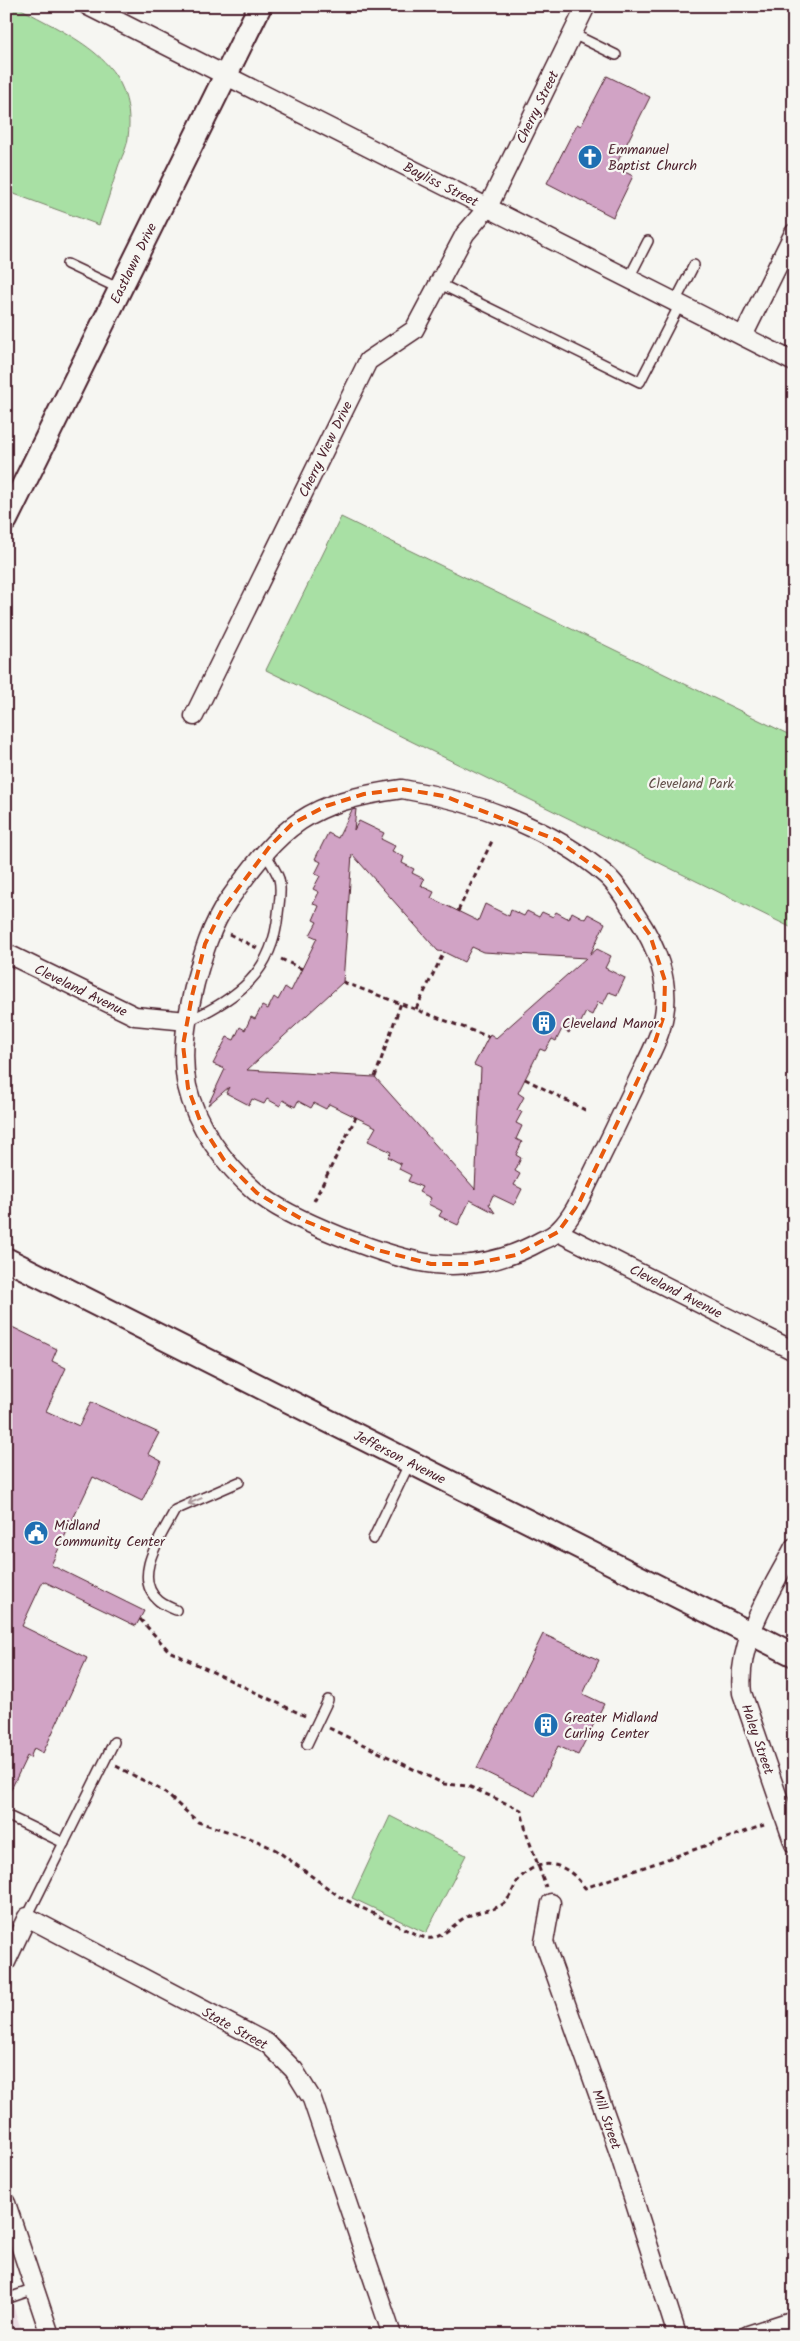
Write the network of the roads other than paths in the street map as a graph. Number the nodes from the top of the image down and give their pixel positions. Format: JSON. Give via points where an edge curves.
{"nodes":[{"id":1,"x":88,"y":6,"type":"edge"},
{"id":2,"x":260,"y":6,"type":"edge"},
{"id":3,"x":586,"y":6,"type":"edge"},
{"id":4,"x":573,"y":34,"type":"junction"},
{"id":5,"x":616,"y":55,"type":"dead end"},
{"id":6,"x":226,"y":76,"type":"junction"},
{"id":7,"x":488,"y":207,"type":"junction"},
{"id":8,"x":794,"y":233,"type":"edge"},
{"id":9,"x":648,"y":242,"type":"dead end"},
{"id":10,"x":67,"y":264,"type":"dead end"},
{"id":11,"x":694,"y":265,"type":"dead end"},
{"id":12,"x":629,"y":278,"type":"junction"},
{"id":13,"x":440,"y":284,"type":"junction"},
{"id":14,"x":120,"y":289,"type":"junction"},
{"id":15,"x":678,"y":303,"type":"junction"},
{"id":16,"x":743,"y":336,"type":"junction"},
{"id":17,"x":794,"y":362,"type":"edge"},
{"id":18,"x":6,"y":520,"type":"edge"},
{"id":19,"x":194,"y":716,"type":"dead end"},
{"id":20,"x":265,"y":852,"type":"junction"},
{"id":21,"x":6,"y":953,"type":"edge"},
{"id":22,"x":188,"y":1021,"type":"junction"},
{"id":23,"x":558,"y":1232,"type":"junction"},
{"id":24,"x":6,"y":1259,"type":"edge"},
{"id":25,"x":794,"y":1351,"type":"edge"},
{"id":26,"x":410,"y":1462,"type":"junction"},
{"id":27,"x":240,"y":1482,"type":"dead end"},
{"id":28,"x":373,"y":1539,"type":"dead end"},
{"id":29,"x":794,"y":1547,"type":"edge"},
{"id":30,"x":176,"y":1610,"type":"dead end"},
{"id":31,"x":751,"y":1633,"type":"junction"},
{"id":32,"x":794,"y":1655,"type":"edge"},
{"id":33,"x":328,"y":1700,"type":"dead end"},
{"id":34,"x":114,"y":1742,"type":"dead end"},
{"id":35,"x":307,"y":1744,"type":"dead end"},
{"id":36,"x":6,"y":1815,"type":"edge"},
{"id":37,"x":64,"y":1843,"type":"junction"},
{"id":38,"x":794,"y":1844,"type":"edge"},
{"id":39,"x":551,"y":1904,"type":"road end"},
{"id":40,"x":27,"y":1917,"type":"junction"},
{"id":41,"x":6,"y":1962,"type":"edge"},
{"id":42,"x":6,"y":2203,"type":"edge"},
{"id":43,"x":35,"y":2289,"type":"junction"},
{"id":44,"x":6,"y":2299,"type":"edge"},
{"id":45,"x":794,"y":2320,"type":"edge"},
{"id":46,"x":50,"y":2335,"type":"edge"},
{"id":47,"x":392,"y":2335,"type":"edge"},
{"id":48,"x":677,"y":2335,"type":"edge"},
{"id":49,"x":748,"y":2335,"type":"edge"}],
"edges":[{"from":1,"to":6,"type":"street","name":"Bayliss Street"},
{"from":2,"to":6,"type":"street","name":"Eastlawn Drive"},
{"from":3,"to":4,"type":"street","name":"Cherry Street"},
{"from":4,"to":5,"type":"lane"},
{"from":4,"to":7,"type":"street","name":"Cherry Street"},
{"from":6,"to":7,"type":"street","name":"Bayliss Street"},
{"from":6,"to":14,"type":"street","name":"Eastlawn Drive"},
{"from":7,"to":12,"type":"street","name":"Bayliss Street"},
{"from":7,"to":13,"type":"street","name":"Cherry View Drive","via":[[464,234]]},
{"from":8,"to":16,"type":"street"},
{"from":9,"to":12,"type":"lane"},
{"from":10,"to":14,"type":"lane"},
{"from":11,"to":15,"type":"lane"},
{"from":12,"to":15,"type":"street","name":"Bayliss Street"},
{"from":13,"to":15,"type":"lane","via":[[640,382]]},
{"from":13,"to":19,"type":"street","name":"Cherry View Drive","via":[[414,330],[368,361]]},
{"from":14,"to":18,"type":"street","name":"Eastlawn Drive"},
{"from":15,"to":16,"type":"street","name":"Bayliss Street"},
{"from":16,"to":17,"type":"street","name":"Bayliss Street"},
{"from":20,"to":22,"type":"street","via":[[222,910],[206,944]]},
{"from":20,"to":22,"type":"lane","via":[[280,880],[276,936],[266,961],[243,989],[216,1008]]},
{"from":20,"to":23,"type":"street","via":[[292,824],[326,806],[364,794],[402,789],[444,796],[494,813],[557,840],[609,877],[650,935],[665,981],[664,1015],[653,1048],[579,1203]]},
{"from":21,"to":22,"type":"street","name":"Cleveland Avenue","via":[[135,1016]]},
{"from":22,"to":23,"type":"street","via":[[183,1045],[188,1088],[202,1126],[224,1160],[257,1193],[305,1221],[374,1249],[431,1264],[472,1264],[516,1255]]},
{"from":23,"to":25,"type":"street","name":"Cleveland Avenue"},
{"from":24,"to":26,"type":"street","name":"Jefferson Avenue"},
{"from":26,"to":28,"type":"lane"},
{"from":26,"to":31,"type":"street","name":"Jefferson Avenue"},
{"from":27,"to":30,"type":"lane","one_way":true,"via":[[175,1510],[154,1552],[147,1581],[159,1601]]},
{"from":29,"to":31,"type":"street","name":"Haley Street"},
{"from":31,"to":32,"type":"street","name":"Jefferson Avenue"},
{"from":31,"to":38,"type":"street","name":"Haley Street","via":[[742,1658],[742,1693]]},
{"from":33,"to":35,"type":"lane"},
{"from":34,"to":37,"type":"lane"},
{"from":36,"to":37,"type":"lane"},
{"from":37,"to":40,"type":"lane"},
{"from":39,"to":48,"type":"street","name":"Mill Street","via":[[544,1942],[618,2150]]},
{"from":40,"to":41,"type":"street"},
{"from":40,"to":47,"type":"street","name":"State Street","via":[[266,2043],[294,2070],[312,2099]]},
{"from":42,"to":43,"type":"street"},
{"from":43,"to":44,"type":"lane"},
{"from":43,"to":46,"type":"street"},
{"from":45,"to":49,"type":"street"}]}
